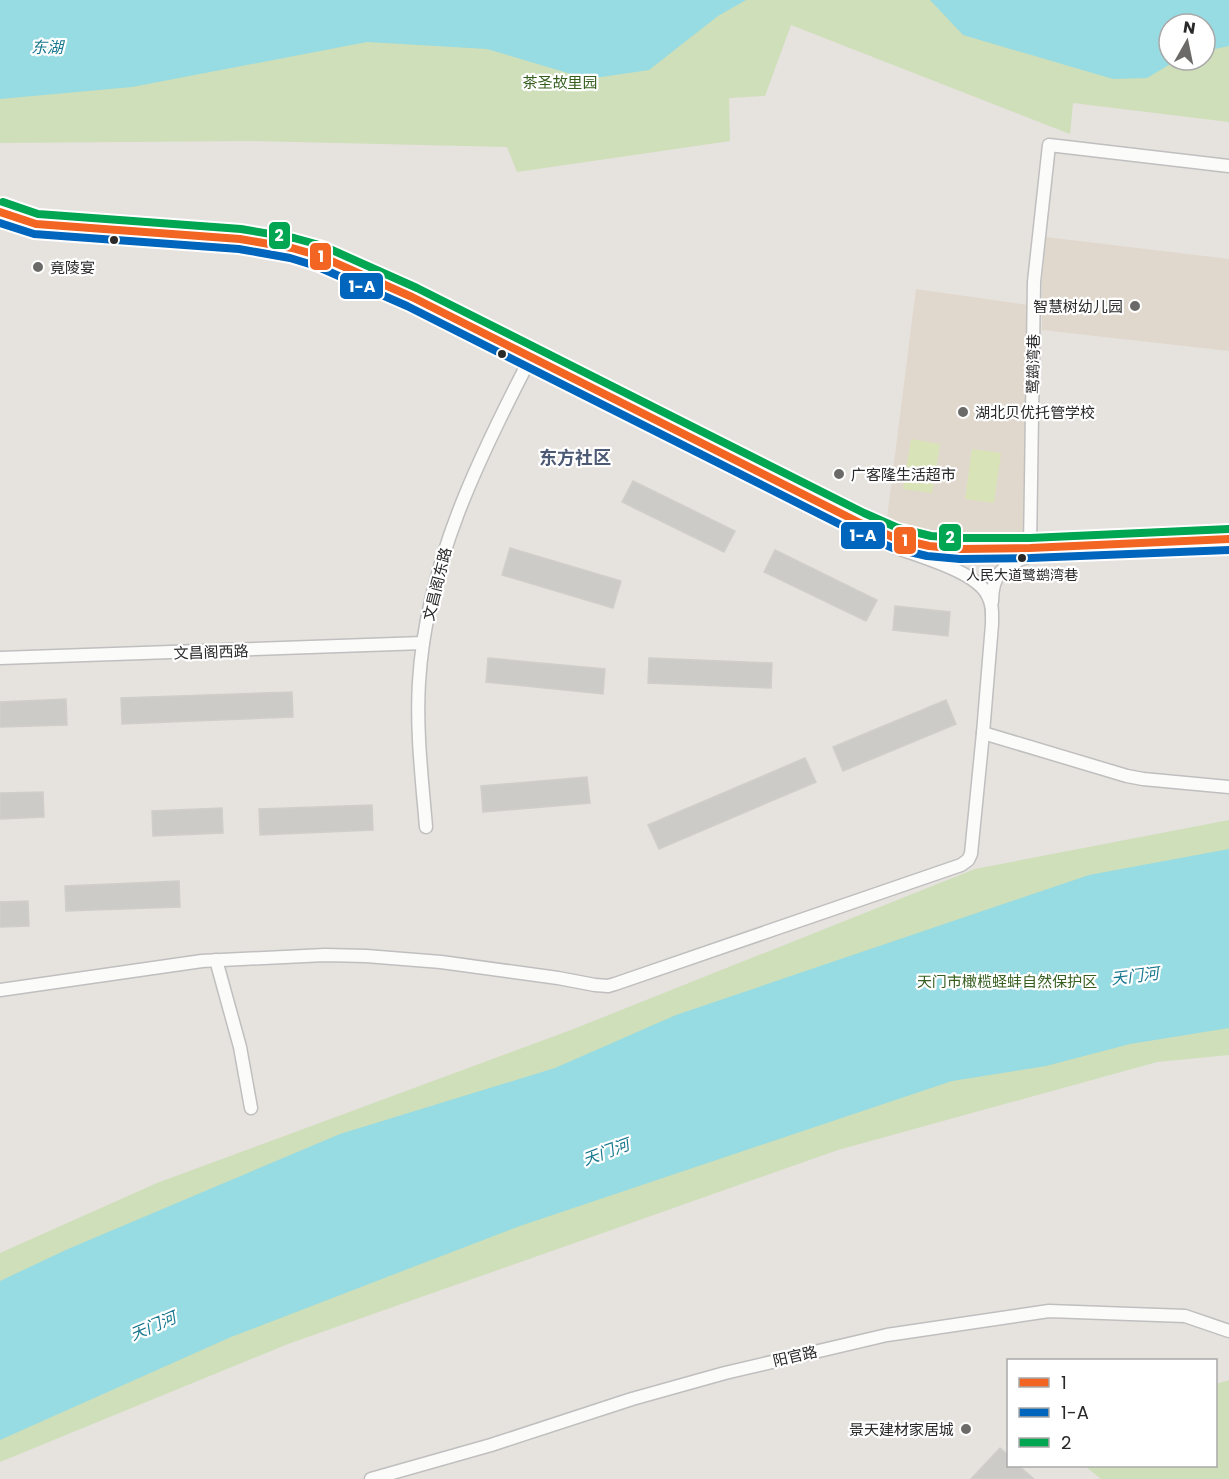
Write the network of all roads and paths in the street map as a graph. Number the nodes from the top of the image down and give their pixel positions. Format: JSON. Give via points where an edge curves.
{"nodes":[{"id":1,"x":1229,"y":166,"type":"edge"},
{"id":2,"x":0,"y":215,"type":"edge"},
{"id":3,"x":529,"y":361,"type":"junction"},
{"id":4,"x":1229,"y":539,"type":"edge"},
{"id":5,"x":892,"y":546,"type":"junction"},
{"id":6,"x":1229,"y":547,"type":"edge"},
{"id":7,"x":1030,"y":552,"type":"junction"},
{"id":8,"x":992,"y":606,"type":"junction"},
{"id":9,"x":423,"y":643,"type":"junction"},
{"id":10,"x":0,"y":658,"type":"edge"},
{"id":11,"x":983,"y":733,"type":"junction"},
{"id":12,"x":1229,"y":787,"type":"edge"},
{"id":13,"x":426,"y":828,"type":"dead end"},
{"id":14,"x":216,"y":960,"type":"junction"},
{"id":15,"x":0,"y":990,"type":"edge"},
{"id":16,"x":251,"y":1108,"type":"dead end"},
{"id":17,"x":1229,"y":1331,"type":"edge"},
{"id":18,"x":371,"y":1479,"type":"edge"}],
"edges":[{"from":1,"to":7,"type":"street","name":"鹭鹚湾巷","via":[[1049,145],[1034,282]]},
{"from":2,"to":3,"type":"main road","via":[[35,233],[239,248],[290,257],[344,276]]},
{"from":3,"to":5,"type":"main road","via":[[855,531]]},
{"from":3,"to":7,"type":"main road","via":[[895,538],[929,546]]},
{"from":3,"to":9,"type":"street","name":"文昌阁东路","via":[[488,440],[459,510],[436,582]]},
{"from":4,"to":7,"type":"main road"},
{"from":5,"to":7,"type":"main road","via":[[960,558]]},
{"from":5,"to":8,"type":"street","via":[[963,573],[983,587]]},
{"from":6,"to":7,"type":"main road"},
{"from":7,"to":8,"type":"street","via":[[999,572],[994,580]]},
{"from":8,"to":11,"type":"street"},
{"from":9,"to":10,"type":"street","name":"文昌阁西路"},
{"from":9,"to":13,"type":"street","name":"文昌阁东路","via":[[418,741]]},
{"from":11,"to":12,"type":"street","via":[[1143,780]]},
{"from":11,"to":14,"type":"street","via":[[971,854],[961,865],[615,984],[601,986],[441,962],[366,956]]},
{"from":14,"to":15,"type":"street"},
{"from":14,"to":16,"type":"street","via":[[240,1047]]},
{"from":17,"to":18,"type":"street","name":"阳官路","via":[[1185,1316],[1049,1311],[887,1335],[725,1373]]}]}
